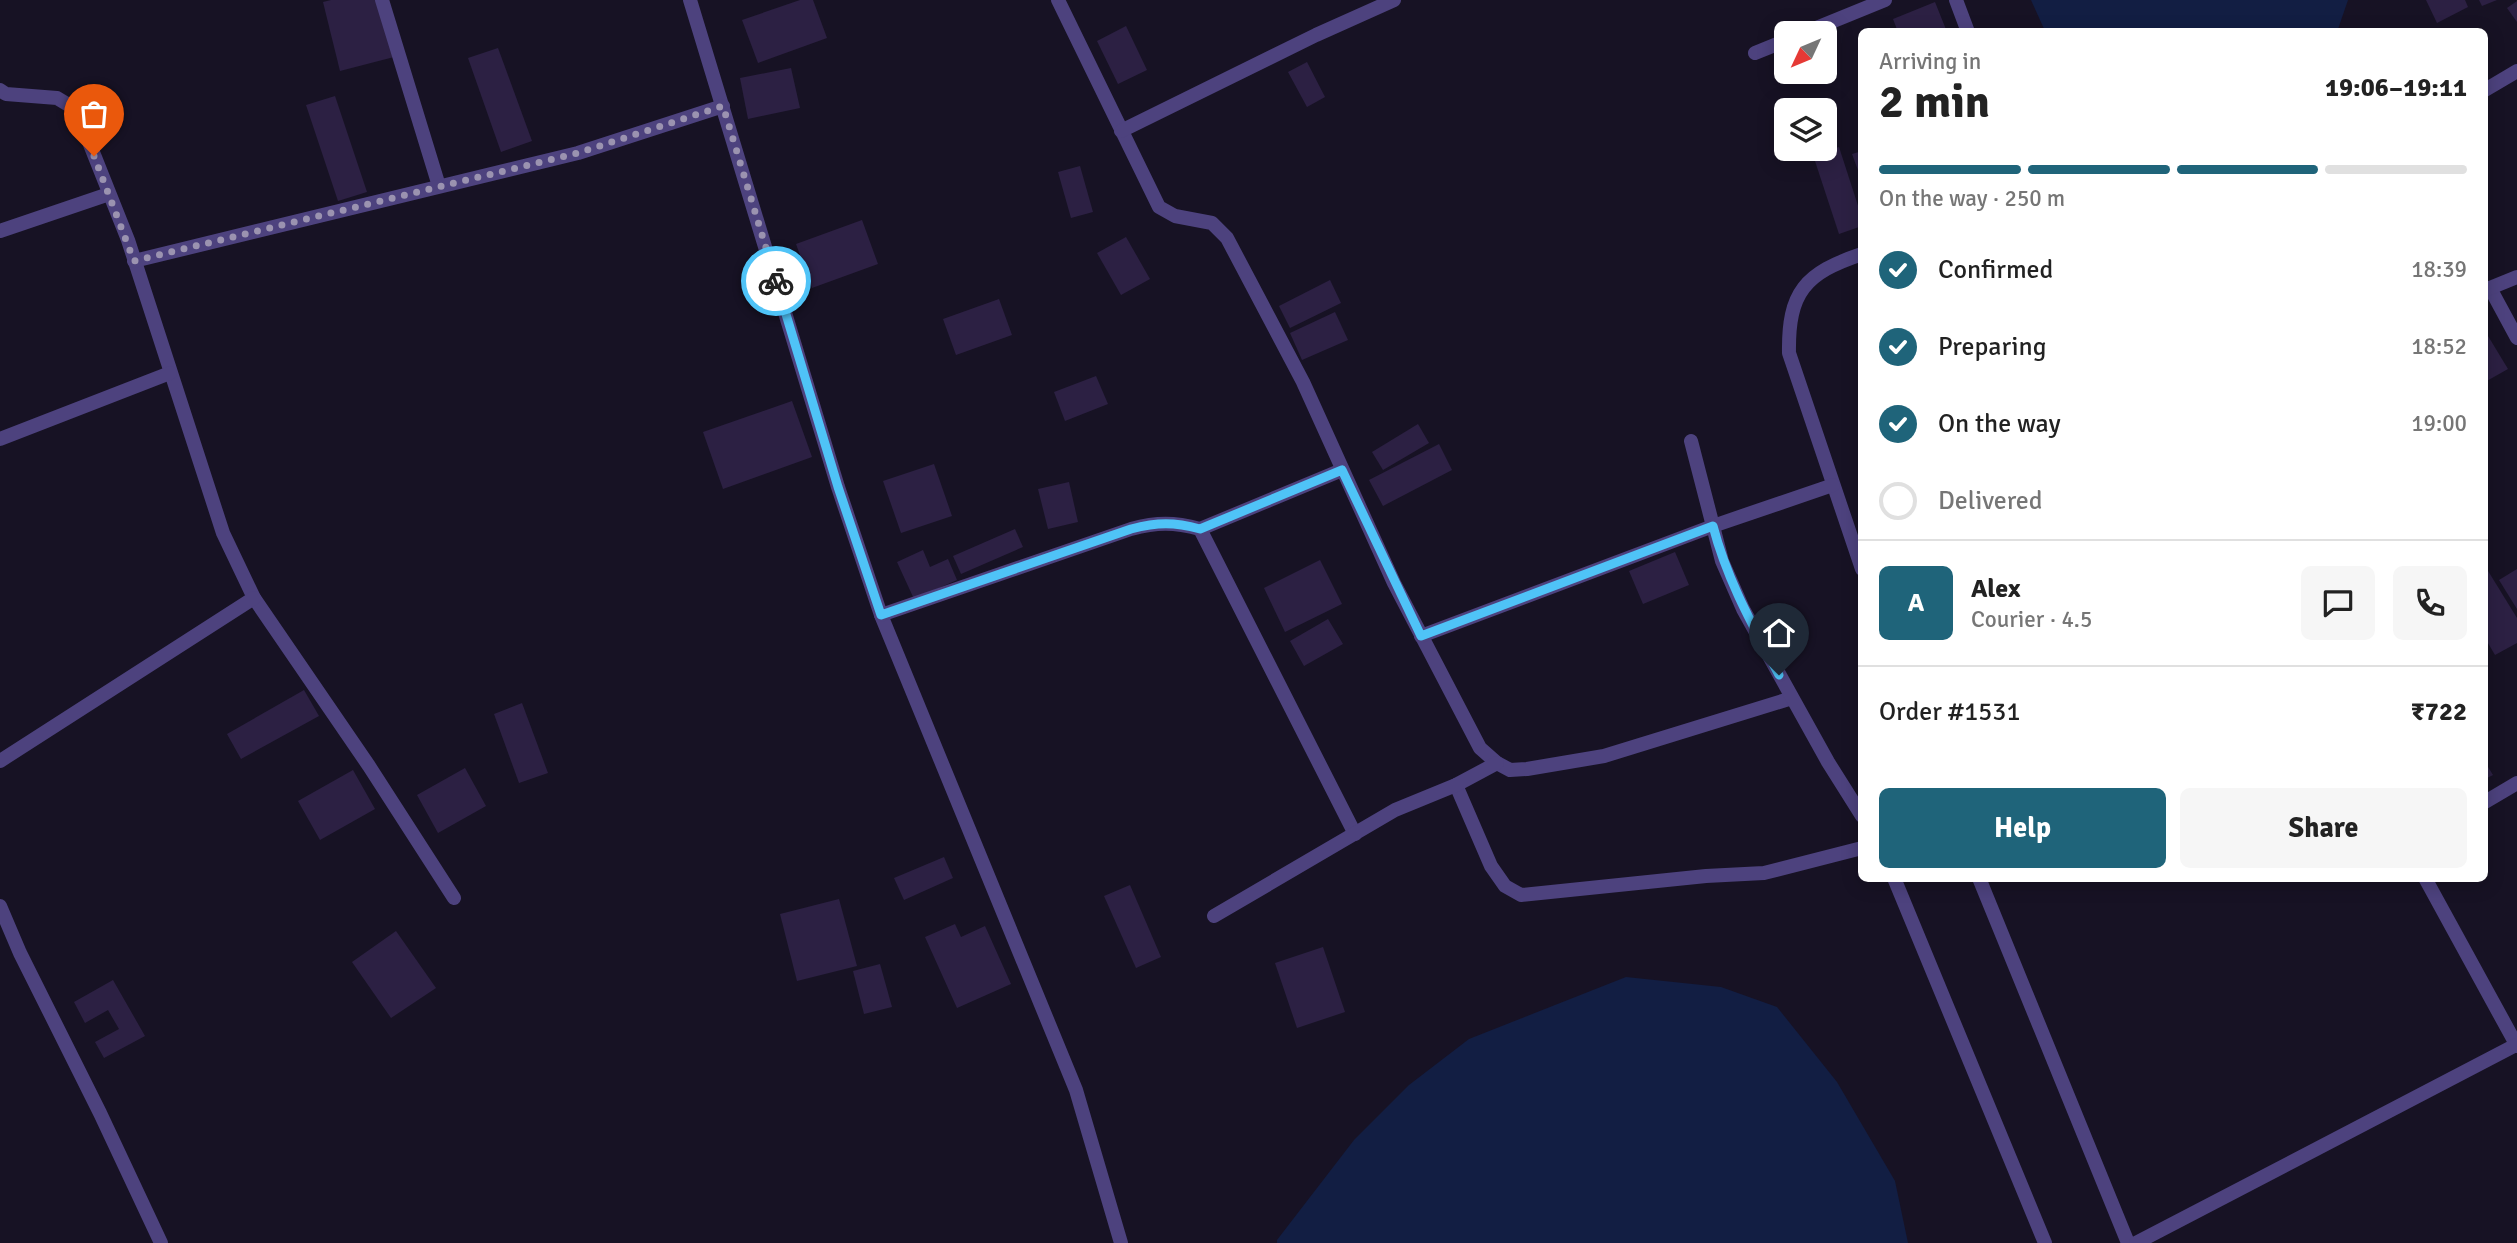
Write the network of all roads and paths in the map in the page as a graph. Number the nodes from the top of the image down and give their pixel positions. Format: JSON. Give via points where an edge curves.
{"nodes":[{"id":1,"x":382,"y":0,"type":"edge"},
{"id":2,"x":690,"y":0,"type":"edge"},
{"id":3,"x":1058,"y":0,"type":"edge"},
{"id":4,"x":1394,"y":0,"type":"edge"},
{"id":5,"x":1885,"y":0,"type":"edge"},
{"id":6,"x":1956,"y":0,"type":"edge"},
{"id":7,"x":1833,"y":21,"type":"edge"},
{"id":8,"x":1966,"y":28,"type":"edge"},
{"id":9,"x":1774,"y":45,"type":"edge"},
{"id":10,"x":1755,"y":53,"type":"dead end"},
{"id":11,"x":2517,"y":71,"type":"edge"},
{"id":12,"x":2488,"y":88,"type":"edge"},
{"id":13,"x":0,"y":90,"type":"edge"},
{"id":14,"x":723,"y":106,"type":"junction"},
{"id":15,"x":1121,"y":131,"type":"junction"},
{"id":16,"x":439,"y":186,"type":"junction"},
{"id":17,"x":109,"y":194,"type":"junction"},
{"id":18,"x":0,"y":231,"type":"edge"},
{"id":19,"x":1858,"y":255,"type":"edge"},
{"id":20,"x":134,"y":261,"type":"junction"},
{"id":21,"x":2517,"y":277,"type":"edge"},
{"id":22,"x":2488,"y":289,"type":"edge"},
{"id":23,"x":2488,"y":291,"type":"edge"},
{"id":24,"x":2517,"y":338,"type":"edge"},
{"id":25,"x":170,"y":373,"type":"junction"},
{"id":26,"x":0,"y":439,"type":"edge"},
{"id":27,"x":1690,"y":441,"type":"dead end"},
{"id":28,"x":1342,"y":470,"type":"junction"},
{"id":29,"x":1833,"y":485,"type":"junction"},
{"id":30,"x":1713,"y":526,"type":"junction"},
{"id":31,"x":1200,"y":529,"type":"junction"},
{"id":32,"x":1858,"y":557,"type":"edge"},
{"id":33,"x":254,"y":598,"type":"junction"},
{"id":34,"x":881,"y":615,"type":"junction"},
{"id":35,"x":1421,"y":636,"type":"junction"},
{"id":36,"x":1792,"y":698,"type":"junction"},
{"id":37,"x":0,"y":761,"type":"edge"},
{"id":38,"x":1497,"y":763,"type":"junction"},
{"id":39,"x":2517,"y":783,"type":"edge"},
{"id":40,"x":1456,"y":785,"type":"junction"},
{"id":41,"x":2488,"y":800,"type":"edge"},
{"id":42,"x":1858,"y":809,"type":"edge"},
{"id":43,"x":1355,"y":834,"type":"junction"},
{"id":44,"x":1858,"y":849,"type":"edge"},
{"id":45,"x":1896,"y":882,"type":"edge"},
{"id":46,"x":1981,"y":882,"type":"edge"},
{"id":47,"x":2428,"y":882,"type":"edge"},
{"id":48,"x":454,"y":898,"type":"dead end"},
{"id":49,"x":0,"y":906,"type":"edge"},
{"id":50,"x":1214,"y":916,"type":"dead end"},
{"id":51,"x":2517,"y":1045,"type":"edge"},
{"id":52,"x":161,"y":1243,"type":"edge"},
{"id":53,"x":1121,"y":1243,"type":"edge"},
{"id":54,"x":2045,"y":1243,"type":"edge"},
{"id":55,"x":2128,"y":1243,"type":"edge"},
{"id":56,"x":2136,"y":1243,"type":"edge"}],
"edges":[{"from":1,"to":16,"type":"street"},
{"from":2,"to":14,"type":"street"},
{"from":3,"to":15,"type":"street"},
{"from":4,"to":15,"type":"street"},
{"from":5,"to":7,"type":"street"},
{"from":6,"to":8,"type":"street"},
{"from":9,"to":10,"type":"street"},
{"from":11,"to":12,"type":"street"},
{"from":13,"to":17,"type":"street","via":[[57,98],[72,107]]},
{"from":14,"to":16,"type":"street","via":[[578,153]]},
{"from":14,"to":34,"type":"street"},
{"from":15,"to":28,"type":"street","via":[[1159,207],[1175,216],[1212,223],[1227,238],[1303,382]]},
{"from":16,"to":20,"type":"street"},
{"from":17,"to":18,"type":"street"},
{"from":17,"to":20,"type":"street"},
{"from":19,"to":29,"type":"street","via":[[1814,276],[1797,296],[1788,326],[1789,353]]},
{"from":20,"to":25,"type":"street"},
{"from":21,"to":22,"type":"street"},
{"from":23,"to":24,"type":"street"},
{"from":25,"to":26,"type":"street"},
{"from":25,"to":33,"type":"street","via":[[223,533]]},
{"from":27,"to":30,"type":"street"},
{"from":28,"to":31,"type":"street"},
{"from":28,"to":35,"type":"street"},
{"from":29,"to":30,"type":"street"},
{"from":29,"to":32,"type":"street"},
{"from":30,"to":35,"type":"street"},
{"from":30,"to":36,"type":"street","via":[[1743,609]]},
{"from":31,"to":34,"type":"street","via":[[1155,522]]},
{"from":31,"to":43,"type":"street"},
{"from":33,"to":37,"type":"street"},
{"from":33,"to":48,"type":"street"},
{"from":34,"to":53,"type":"street","via":[[1076,1090]]},
{"from":35,"to":38,"type":"street","via":[[1471,734]]},
{"from":36,"to":38,"type":"street","via":[[1604,756],[1510,770]]},
{"from":36,"to":42,"type":"street"},
{"from":38,"to":40,"type":"street"},
{"from":39,"to":41,"type":"street"},
{"from":40,"to":43,"type":"street","via":[[1395,810]]},
{"from":40,"to":44,"type":"street","via":[[1491,866],[1505,886],[1521,895],[1764,873]]},
{"from":43,"to":50,"type":"street"},
{"from":45,"to":54,"type":"street"},
{"from":46,"to":55,"type":"street"},
{"from":47,"to":51,"type":"street"},
{"from":49,"to":52,"type":"street"},
{"from":51,"to":56,"type":"street"}]}
